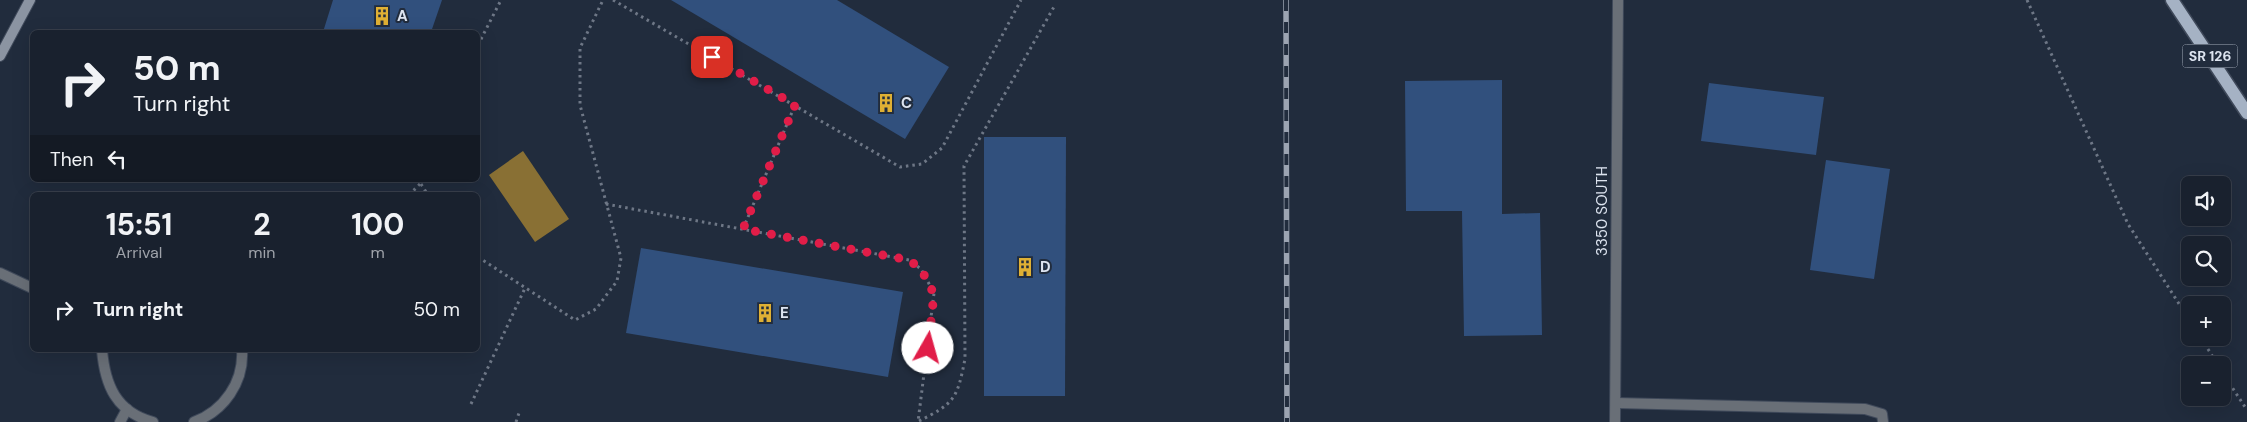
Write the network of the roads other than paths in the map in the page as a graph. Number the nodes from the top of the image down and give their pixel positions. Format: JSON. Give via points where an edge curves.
{"nodes":[{"id":1,"x":30,"y":0,"type":"edge"},
{"id":2,"x":1618,"y":0,"type":"edge"},
{"id":3,"x":2172,"y":0,"type":"edge"},
{"id":4,"x":0,"y":56,"type":"edge"},
{"id":5,"x":2247,"y":113,"type":"edge"},
{"id":6,"x":0,"y":273,"type":"edge"},
{"id":7,"x":30,"y":287,"type":"edge"},
{"id":8,"x":102,"y":352,"type":"edge"},
{"id":9,"x":242,"y":352,"type":"edge"},
{"id":10,"x":1616,"y":403,"type":"junction"},
{"id":11,"x":127,"y":410,"type":"junction"},
{"id":12,"x":120,"y":422,"type":"edge"},
{"id":13,"x":153,"y":422,"type":"edge"},
{"id":14,"x":194,"y":422,"type":"edge"},
{"id":15,"x":1615,"y":422,"type":"edge"},
{"id":16,"x":1884,"y":422,"type":"edge"}],
"edges":[{"from":1,"to":4,"type":"main road"},
{"from":2,"to":10,"type":"street","name":"3350 SOUTH"},
{"from":3,"to":5,"type":"main road","number":"SR 126"},
{"from":6,"to":7,"type":"street"},
{"from":8,"to":11,"type":"street","via":[[104,373],[114,395]]},
{"from":9,"to":14,"type":"street","via":[[237,384],[223,404]]},
{"from":10,"to":15,"type":"street","name":"3350 SOUTH"},
{"from":10,"to":16,"type":"street","via":[[1864,409],[1882,414]]},
{"from":11,"to":12,"type":"street"},
{"from":11,"to":13,"type":"street"}]}
